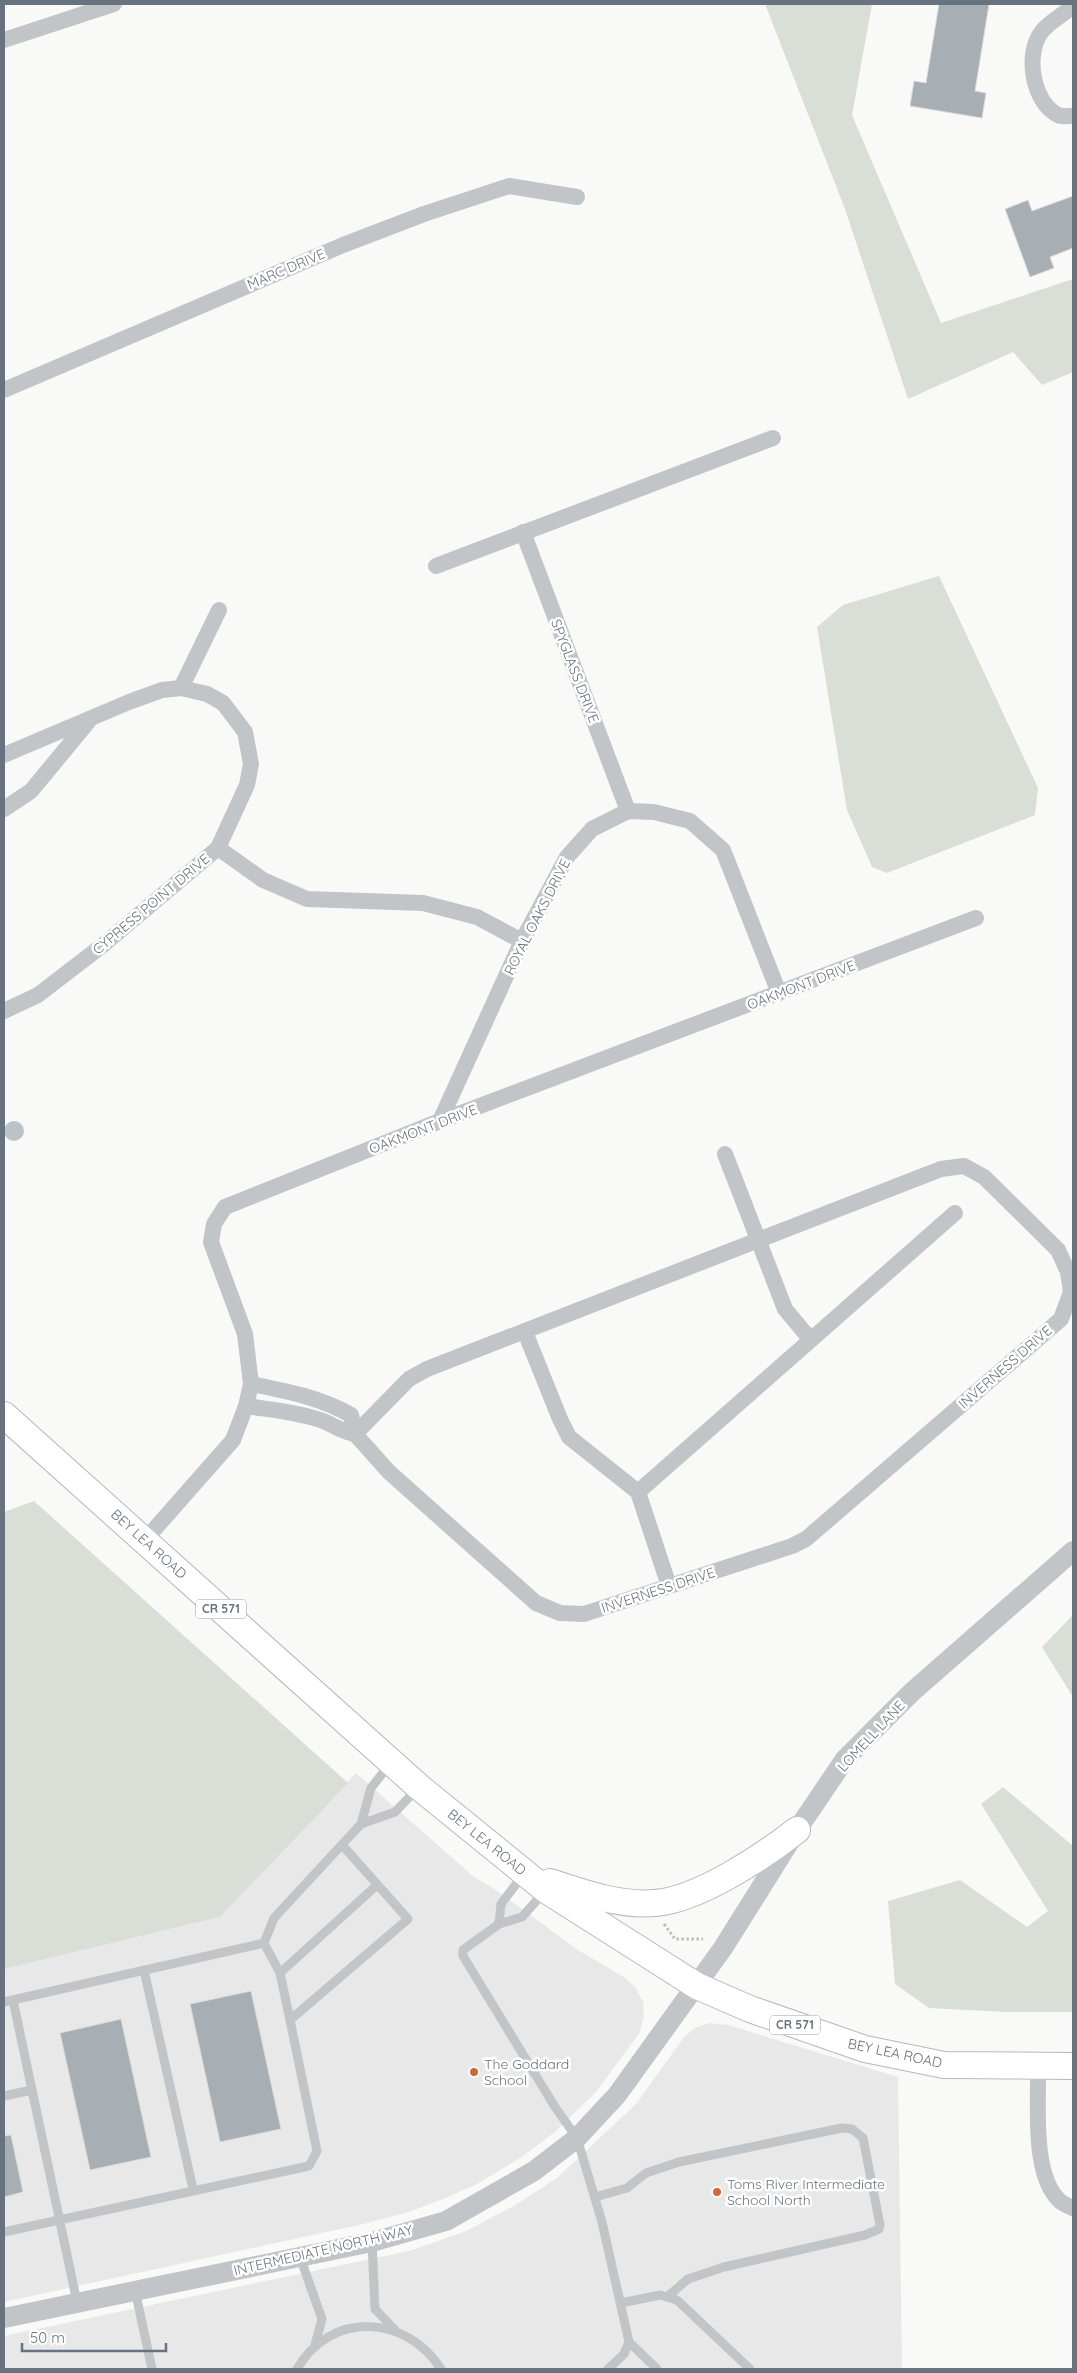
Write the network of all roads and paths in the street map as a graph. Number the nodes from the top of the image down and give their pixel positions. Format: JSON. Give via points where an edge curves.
{"nodes":[{"id":1,"x":114,"y":4,"type":"edge"},
{"id":2,"x":1073,"y":6,"type":"edge"},
{"id":3,"x":4,"y":40,"type":"edge"},
{"id":4,"x":1073,"y":116,"type":"edge"},
{"id":5,"x":577,"y":197,"type":"dead end"},
{"id":6,"x":4,"y":390,"type":"edge"},
{"id":7,"x":774,"y":438,"type":"dead end"},
{"id":8,"x":523,"y":532,"type":"junction"},
{"id":9,"x":436,"y":566,"type":"dead end"},
{"id":10,"x":219,"y":610,"type":"dead end"},
{"id":11,"x":182,"y":688,"type":"junction"},
{"id":12,"x":90,"y":719,"type":"junction"},
{"id":13,"x":4,"y":755,"type":"edge"},
{"id":14,"x":4,"y":809,"type":"edge"},
{"id":15,"x":628,"y":811,"type":"junction"},
{"id":16,"x":218,"y":848,"type":"junction"},
{"id":17,"x":976,"y":918,"type":"dead end"},
{"id":18,"x":522,"y":942,"type":"junction"},
{"id":19,"x":779,"y":993,"type":"junction"},
{"id":20,"x":4,"y":1011,"type":"edge"},
{"id":21,"x":440,"y":1121,"type":"junction"},
{"id":22,"x":724,"y":1154,"type":"dead end"},
{"id":23,"x":955,"y":1213,"type":"dead end"},
{"id":24,"x":758,"y":1242,"type":"junction"},
{"id":25,"x":525,"y":1332,"type":"junction"},
{"id":26,"x":810,"y":1339,"type":"junction"},
{"id":27,"x":251,"y":1384,"type":"junction"},
{"id":28,"x":246,"y":1406,"type":"junction"},
{"id":29,"x":4,"y":1415,"type":"edge"},
{"id":30,"x":355,"y":1434,"type":"junction"},
{"id":31,"x":638,"y":1492,"type":"junction"},
{"id":32,"x":145,"y":1540,"type":"junction"},
{"id":33,"x":1073,"y":1551,"type":"edge"},
{"id":34,"x":669,"y":1586,"type":"junction"},
{"id":35,"x":391,"y":1762,"type":"junction"},
{"id":36,"x":419,"y":1787,"type":"junction"},
{"id":37,"x":361,"y":1824,"type":"junction"},
{"id":38,"x":797,"y":1830,"type":"junction"},
{"id":39,"x":343,"y":1846,"type":"junction"},
{"id":40,"x":525,"y":1873,"type":"junction"},
{"id":41,"x":377,"y":1885,"type":"junction"},
{"id":42,"x":546,"y":1890,"type":"junction"},
{"id":43,"x":661,"y":1920,"type":"dead end"},
{"id":44,"x":499,"y":1924,"type":"junction"},
{"id":45,"x":703,"y":1939,"type":"dead end"},
{"id":46,"x":264,"y":1943,"type":"junction"},
{"id":47,"x":144,"y":1970,"type":"junction"},
{"id":48,"x":280,"y":1973,"type":"junction"},
{"id":49,"x":697,"y":1986,"type":"junction"},
{"id":50,"x":8,"y":2001,"type":"edge"},
{"id":51,"x":290,"y":2020,"type":"junction"},
{"id":52,"x":1038,"y":2066,"type":"junction"},
{"id":53,"x":1073,"y":2066,"type":"edge"},
{"id":54,"x":32,"y":2090,"type":"junction"},
{"id":55,"x":4,"y":2096,"type":"edge"},
{"id":56,"x":577,"y":2138,"type":"junction"},
{"id":57,"x":193,"y":2189,"type":"junction"},
{"id":58,"x":594,"y":2197,"type":"junction"},
{"id":59,"x":1073,"y":2208,"type":"edge"},
{"id":60,"x":60,"y":2220,"type":"junction"},
{"id":61,"x":4,"y":2232,"type":"edge"},
{"id":62,"x":372,"y":2242,"type":"junction"},
{"id":63,"x":300,"y":2257,"type":"junction"},
{"id":64,"x":135,"y":2290,"type":"junction"},
{"id":65,"x":667,"y":2297,"type":"junction"},
{"id":66,"x":77,"y":2302,"type":"junction"},
{"id":67,"x":621,"y":2303,"type":"junction"},
{"id":68,"x":4,"y":2318,"type":"edge"},
{"id":69,"x":395,"y":2330,"type":"junction"},
{"id":70,"x":629,"y":2342,"type":"junction"},
{"id":71,"x":315,"y":2345,"type":"junction"},
{"id":72,"x":152,"y":2369,"type":"edge"},
{"id":73,"x":297,"y":2369,"type":"edge"},
{"id":74,"x":441,"y":2369,"type":"edge"},
{"id":75,"x":608,"y":2369,"type":"edge"},
{"id":76,"x":657,"y":2369,"type":"edge"},
{"id":77,"x":750,"y":2369,"type":"edge"}],
"edges":[{"from":1,"to":3,"type":"street"},
{"from":2,"to":4,"type":"street","via":[[1043,30],[1032,56],[1033,79],[1048,107],[1059,116]]},
{"from":5,"to":6,"type":"street","name":"MARC DRIVE","via":[[509,186],[424,214],[343,245]]},
{"from":7,"to":8,"type":"street"},
{"from":8,"to":9,"type":"street"},
{"from":8,"to":15,"type":"street","name":"SPYGLASS DRIVE"},
{"from":10,"to":11,"type":"street"},
{"from":11,"to":12,"type":"street","name":"CYPRESS POINT DRIVE","via":[[162,690]]},
{"from":11,"to":16,"type":"street","name":"CYPRESS POINT DRIVE","via":[[207,694],[223,703],[245,732],[251,764],[248,785]]},
{"from":12,"to":13,"type":"street","name":"CYPRESS POINT DRIVE"},
{"from":12,"to":14,"type":"street","via":[[32,791]]},
{"from":15,"to":18,"type":"street","name":"ROYAL OAKS DRIVE","via":[[592,829],[567,857]]},
{"from":15,"to":19,"type":"street","name":"ROYAL OAKS DRIVE","via":[[654,812],[690,821],[722,850]]},
{"from":16,"to":18,"type":"street","via":[[263,880],[306,899],[423,903],[477,917]]},
{"from":16,"to":20,"type":"street","name":"CYPRESS POINT DRIVE","via":[[103,946],[38,995]]},
{"from":17,"to":19,"type":"street","name":"OAKMONT DRIVE"},
{"from":18,"to":21,"type":"street","name":"ROYAL OAKS DRIVE"},
{"from":19,"to":21,"type":"street","name":"OAKMONT DRIVE"},
{"from":21,"to":27,"type":"street","name":"OAKMONT DRIVE","via":[[225,1207],[214,1224],[211,1242],[245,1334]]},
{"from":22,"to":24,"type":"street"},
{"from":23,"to":26,"type":"street"},
{"from":24,"to":25,"type":"street","name":"INVERNESS DRIVE"},
{"from":24,"to":26,"type":"street","via":[[785,1310]]},
{"from":24,"to":34,"type":"street","name":"INVERNESS DRIVE","via":[[941,1169],[964,1166],[984,1177],[1058,1250],[1068,1272],[1071,1292],[1060,1319],[806,1539]]},
{"from":25,"to":30,"type":"street","name":"INVERNESS DRIVE","via":[[427,1369],[409,1379]]},
{"from":25,"to":31,"type":"street","via":[[569,1436]]},
{"from":26,"to":31,"type":"street"},
{"from":27,"to":28,"type":"street","name":"OAKMONT DRIVE"},
{"from":27,"to":30,"type":"street","name":"INVERNESS DRIVE","via":[[332,1404],[351,1415]]},
{"from":28,"to":30,"type":"street","name":"INVERNESS DRIVE","via":[[324,1421],[339,1431]]},
{"from":28,"to":32,"type":"street","name":"OAKMONT DRIVE","via":[[233,1440]]},
{"from":29,"to":32,"type":"main road","name":"BEY LEA ROAD","number":"CR 571"},
{"from":30,"to":34,"type":"street","name":"INVERNESS DRIVE","via":[[389,1472],[536,1604],[560,1613],[584,1614]]},
{"from":31,"to":34,"type":"street"},
{"from":32,"to":35,"type":"main road","name":"BEY LEA ROAD","number":"CR 571"},
{"from":33,"to":38,"type":"street","name":"LOMELL LANE","via":[[912,1692],[845,1759]]},
{"from":35,"to":36,"type":"main road","name":"BEY LEA ROAD","number":"CR 571"},
{"from":35,"to":37,"type":"lane","via":[[371,1788]]},
{"from":36,"to":37,"type":"lane","via":[[395,1812]]},
{"from":36,"to":40,"type":"main road","name":"BEY LEA ROAD","number":"CR 571"},
{"from":37,"to":39,"type":"lane"},
{"from":38,"to":40,"type":"main road","via":[[769,1852],[732,1874],[680,1898],[656,1903],[632,1903],[581,1892]]},
{"from":38,"to":49,"type":"street","name":"LOMELL LANE"},
{"from":39,"to":41,"type":"lane"},
{"from":39,"to":46,"type":"lane","via":[[274,1918]]},
{"from":40,"to":42,"type":"main road","name":"BEY LEA ROAD","number":"CR 571"},
{"from":40,"to":44,"type":"lane","via":[[501,1904]]},
{"from":41,"to":48,"type":"lane"},
{"from":41,"to":51,"type":"lane","via":[[408,1919]]},
{"from":42,"to":44,"type":"lane","via":[[522,1917]]},
{"from":42,"to":49,"type":"main road","name":"BEY LEA ROAD","number":"CR 571"},
{"from":43,"to":45,"type":"path","via":[[675,1939]]},
{"from":44,"to":56,"type":"lane","via":[[467,1945],[463,1956]]},
{"from":46,"to":47,"type":"lane"},
{"from":46,"to":48,"type":"lane"},
{"from":47,"to":50,"type":"lane"},
{"from":47,"to":57,"type":"lane"},
{"from":48,"to":51,"type":"lane"},
{"from":49,"to":52,"type":"main road","name":"BEY LEA ROAD","number":"CR 571","via":[[750,2009],[865,2050],[944,2065]]},
{"from":49,"to":56,"type":"street","name":"INTERMEDIATE NORTH WAY","via":[[617,2095]]},
{"from":50,"to":54,"type":"lane"},
{"from":51,"to":57,"type":"lane","via":[[317,2151],[309,2166]]},
{"from":52,"to":53,"type":"main road","name":"BEY LEA ROAD","number":"CR 571"},
{"from":52,"to":59,"type":"street","via":[[1040,2151],[1046,2180],[1060,2201]]},
{"from":54,"to":55,"type":"lane"},
{"from":54,"to":60,"type":"lane"},
{"from":56,"to":58,"type":"lane"},
{"from":56,"to":62,"type":"street","name":"INTERMEDIATE NORTH WAY","via":[[534,2172],[446,2221]]},
{"from":57,"to":60,"type":"lane"},
{"from":58,"to":65,"type":"lane","via":[[627,2188],[646,2173],[679,2162],[842,2128],[852,2129],[863,2138],[879,2229],[724,2267],[688,2280]]},
{"from":58,"to":67,"type":"lane"},
{"from":60,"to":61,"type":"lane"},
{"from":60,"to":66,"type":"lane"},
{"from":62,"to":63,"type":"street","name":"INTERMEDIATE NORTH WAY"},
{"from":62,"to":69,"type":"lane","via":[[375,2309]]},
{"from":63,"to":64,"type":"street","name":"INTERMEDIATE NORTH WAY"},
{"from":63,"to":71,"type":"lane","via":[[322,2319]]},
{"from":64,"to":66,"type":"street","name":"INTERMEDIATE NORTH WAY"},
{"from":64,"to":72,"type":"lane"},
{"from":65,"to":67,"type":"lane","via":[[660,2295]]},
{"from":65,"to":77,"type":"lane","via":[[677,2300]]},
{"from":66,"to":68,"type":"street","name":"INTERMEDIATE NORTH WAY"},
{"from":67,"to":70,"type":"lane"},
{"from":69,"to":71,"type":"lane","via":[[370,2326],[344,2330]]},
{"from":69,"to":74,"type":"lane","via":[[415,2340],[432,2355]]},
{"from":70,"to":75,"type":"lane","via":[[624,2354]]},
{"from":70,"to":76,"type":"lane"},
{"from":71,"to":73,"type":"lane"}]}
